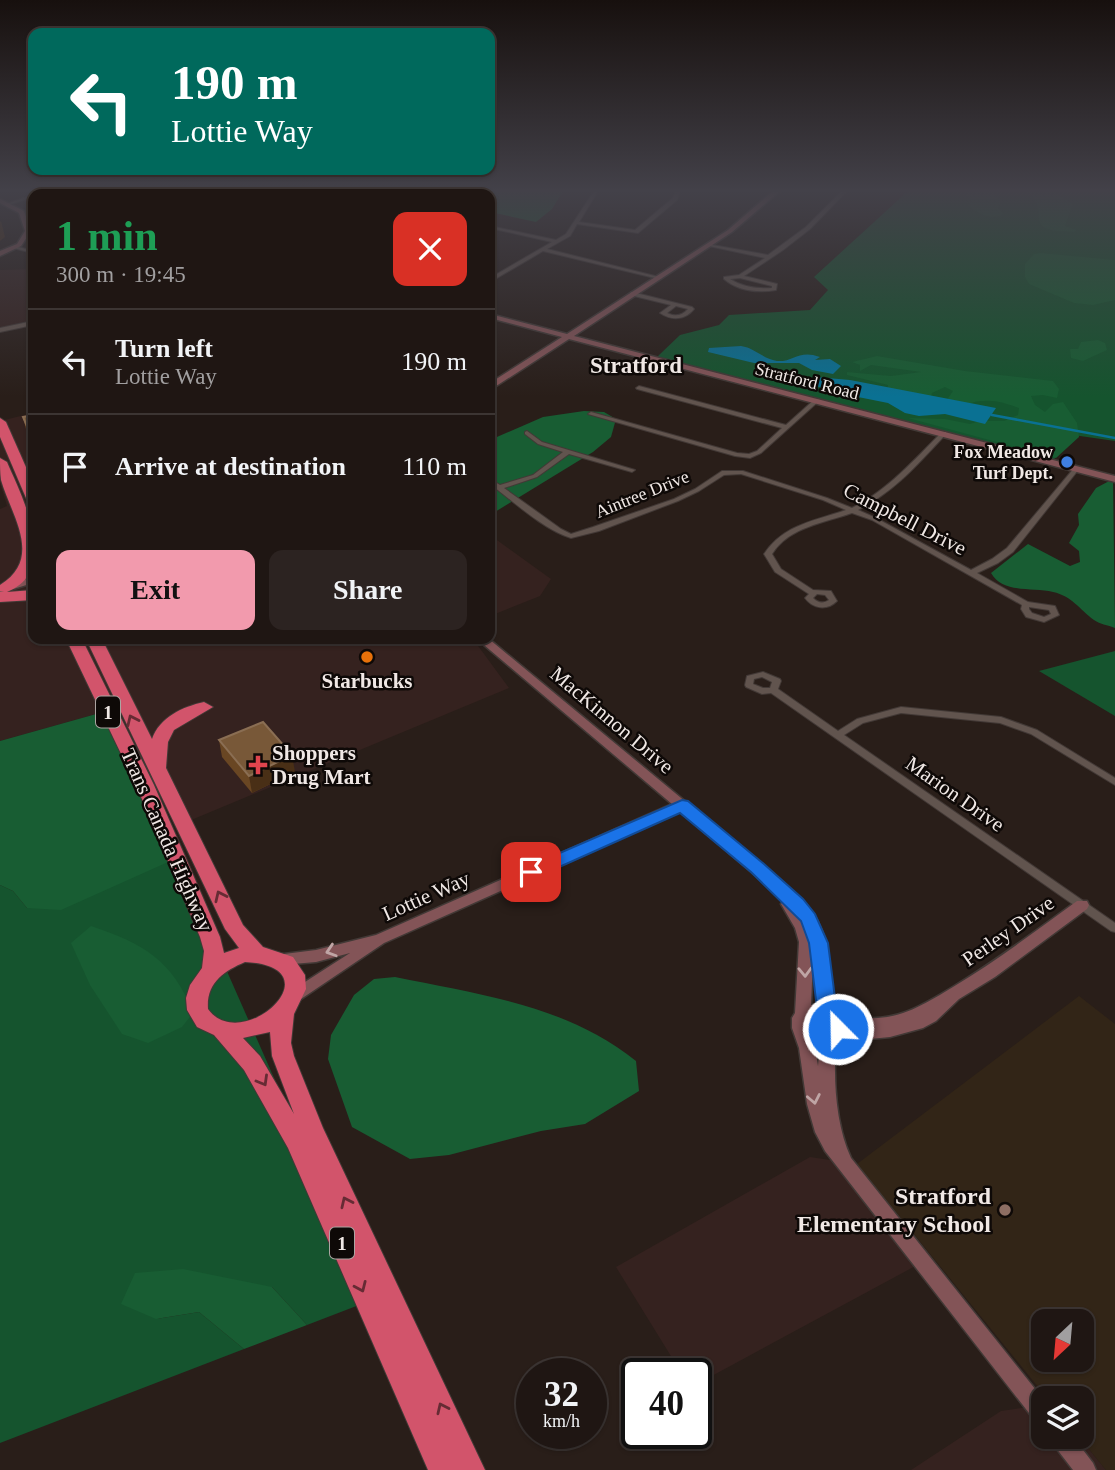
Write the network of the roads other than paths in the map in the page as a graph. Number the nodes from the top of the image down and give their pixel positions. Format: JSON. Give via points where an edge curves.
{"nodes":[{"id":1,"x":525,"y":260,"type":"edge"},
{"id":2,"x":581,"y":260,"type":"edge"},
{"id":3,"x":686,"y":260,"type":"edge"},
{"id":4,"x":765,"y":260,"type":"edge"},
{"id":5,"x":495,"y":271,"type":"edge"},
{"id":6,"x":503,"y":272,"type":"junction"},
{"id":7,"x":740,"y":276,"type":"junction"},
{"id":8,"x":495,"y":277,"type":"edge"},
{"id":9,"x":657,"y":278,"type":"junction"},
{"id":10,"x":632,"y":294,"type":"junction"},
{"id":11,"x":676,"y":304,"type":"dead end"},
{"id":12,"x":495,"y":317,"type":"edge"},
{"id":13,"x":28,"y":324,"type":"edge"},
{"id":14,"x":0,"y":330,"type":"edge"},
{"id":15,"x":569,"y":337,"type":"junction"},
{"id":16,"x":495,"y":384,"type":"edge"},
{"id":17,"x":639,"y":388,"type":"dead end"},
{"id":18,"x":817,"y":400,"type":"junction"},
{"id":19,"x":592,"y":414,"type":"dead end"},
{"id":20,"x":0,"y":422,"type":"edge"},
{"id":21,"x":787,"y":427,"type":"junction"},
{"id":22,"x":527,"y":433,"type":"dead end"},
{"id":23,"x":944,"y":433,"type":"junction"},
{"id":24,"x":567,"y":452,"type":"junction"},
{"id":25,"x":0,"y":462,"type":"edge"},
{"id":26,"x":1077,"y":468,"type":"junction"},
{"id":27,"x":632,"y":470,"type":"dead end"},
{"id":28,"x":722,"y":472,"type":"joint"},
{"id":29,"x":1115,"y":479,"type":"edge"},
{"id":30,"x":495,"y":485,"type":"edge"},
{"id":31,"x":28,"y":486,"type":"edge"},
{"id":32,"x":499,"y":488,"type":"junction"},
{"id":33,"x":853,"y":510,"type":"junction"},
{"id":34,"x":28,"y":529,"type":"edge"},
{"id":35,"x":28,"y":556,"type":"edge"},
{"id":36,"x":972,"y":573,"type":"junction"},
{"id":37,"x":28,"y":582,"type":"edge"},
{"id":38,"x":28,"y":588,"type":"edge"},
{"id":39,"x":2,"y":592,"type":"edge"},
{"id":40,"x":812,"y":593,"type":"dead end"},
{"id":41,"x":28,"y":595,"type":"edge"},
{"id":42,"x":1026,"y":604,"type":"dead end"},
{"id":43,"x":76,"y":644,"type":"edge"},
{"id":44,"x":96,"y":644,"type":"edge"},
{"id":45,"x":103,"y":644,"type":"edge"},
{"id":46,"x":488,"y":644,"type":"edge"},
{"id":47,"x":105,"y":662,"type":"junction"},
{"id":48,"x":773,"y":690,"type":"dead end"},
{"id":49,"x":204,"y":707,"type":"dead end"},
{"id":50,"x":839,"y":733,"type":"junction"},
{"id":51,"x":160,"y":779,"type":"junction"},
{"id":52,"x":1115,"y":782,"type":"edge"},
{"id":53,"x":682,"y":805,"type":"junction"},
{"id":54,"x":779,"y":889,"type":"junction"},
{"id":55,"x":1082,"y":905,"type":"junction"},
{"id":56,"x":1115,"y":928,"type":"edge"},
{"id":57,"x":380,"y":939,"type":"junction"},
{"id":58,"x":256,"y":953,"type":"junction"},
{"id":59,"x":281,"y":959,"type":"junction"},
{"id":60,"x":212,"y":968,"type":"junction"},
{"id":61,"x":958,"y":991,"type":"junction"},
{"id":62,"x":290,"y":1004,"type":"junction"},
{"id":63,"x":831,"y":1013,"type":"junction"},
{"id":64,"x":803,"y":1014,"type":"junction"},
{"id":65,"x":221,"y":1028,"type":"junction"},
{"id":66,"x":803,"y":1032,"type":"junction"},
{"id":67,"x":832,"y":1037,"type":"junction"},
{"id":68,"x":843,"y":1160,"type":"junction"},
{"id":69,"x":1031,"y":1400,"type":"edge"},
{"id":70,"x":1069,"y":1449,"type":"edge"},
{"id":71,"x":443,"y":1470,"type":"edge"},
{"id":72,"x":470,"y":1470,"type":"edge"},
{"id":73,"x":1086,"y":1470,"type":"edge"}],
"edges":[{"from":1,"to":6,"type":"street"},
{"from":2,"to":9,"type":"street"},
{"from":3,"to":9,"type":"street"},
{"from":4,"to":7,"type":"street"},
{"from":5,"to":6,"type":"street"},
{"from":6,"to":8,"type":"street"},
{"from":7,"to":7,"type":"street","via":[[726,281],[759,289],[776,287]]},
{"from":9,"to":10,"type":"street"},
{"from":10,"to":11,"type":"street"},
{"from":10,"to":15,"type":"street"},
{"from":12,"to":15,"type":"street","name":"Stratford Road"},
{"from":13,"to":14,"type":"street"},
{"from":15,"to":16,"type":"street"},
{"from":15,"to":18,"type":"street","name":"Stratford Road"},
{"from":17,"to":21,"type":"street"},
{"from":18,"to":21,"type":"street"},
{"from":18,"to":23,"type":"street","name":"Stratford Road"},
{"from":19,"to":21,"type":"street","via":[[743,456],[759,452]]},
{"from":20,"to":31,"type":"highway"},
{"from":22,"to":24,"type":"street"},
{"from":23,"to":26,"type":"street","name":"Stratford Road"},
{"from":23,"to":33,"type":"street","via":[[892,485]]},
{"from":24,"to":27,"type":"street"},
{"from":24,"to":32,"type":"street","via":[[535,476]]},
{"from":25,"to":34,"type":"highway"},
{"from":26,"to":29,"type":"street","name":"Stratford Road"},
{"from":26,"to":36,"type":"street","via":[[1010,550]]},
{"from":28,"to":32,"type":"street","name":"Aintree Drive","via":[[676,500],[571,536]]},
{"from":28,"to":33,"type":"street","name":"Campbell Drive","via":[[741,472]]},
{"from":30,"to":32,"type":"street"},
{"from":33,"to":36,"type":"street","name":"Campbell Drive"},
{"from":33,"to":40,"type":"street","via":[[788,534],[768,554],[778,569]]},
{"from":35,"to":39,"type":"highway","via":[[23,576]]},
{"from":36,"to":42,"type":"street","name":"Campbell Drive"},
{"from":37,"to":39,"type":"street"},
{"from":38,"to":39,"type":"street"},
{"from":39,"to":41,"type":"highway"},
{"from":43,"to":60,"type":"highway","name":"Trans Canada Highway","number":"1","via":[[145,785],[210,937]]},
{"from":44,"to":47,"type":"highway","name":"Trans Canada Highway","number":"1"},
{"from":45,"to":47,"type":"highway"},
{"from":46,"to":53,"type":"street","name":"MacKinnon Drive"},
{"from":51,"to":47,"type":"highway","name":"Trans Canada Highway","number":"1","one_way":true},
{"from":48,"to":50,"type":"street","name":"Marion Drive"},
{"from":49,"to":51,"type":"highway","via":[[161,733],[156,747]]},
{"from":50,"to":52,"type":"street","via":[[860,721],[901,710],[1001,720],[1034,732]]},
{"from":50,"to":55,"type":"street","name":"Marion Drive"},
{"from":58,"to":51,"type":"highway","name":"Trans Canada Highway","number":"1","one_way":true,"via":[[235,929]]},
{"from":53,"to":54,"type":"street","name":"MacKinnon Drive"},
{"from":53,"to":57,"type":"street","name":"Lottie Way"},
{"from":54,"to":63,"type":"street","name":"MacKinnon Drive","via":[[809,919]]},
{"from":54,"to":64,"type":"street","name":"MacKinnon Drive","one_way":true,"via":[[806,942]]},
{"from":55,"to":56,"type":"street","name":"Marion Drive"},
{"from":55,"to":61,"type":"street","name":"Perley Drive"},
{"from":57,"to":59,"type":"street","name":"Lottie Way","one_way":true,"via":[[316,956]]},
{"from":57,"to":62,"type":"street","name":"Lottie Way"},
{"from":58,"to":59,"type":"highway"},
{"from":58,"to":60,"type":"highway","via":[[232,957]]},
{"from":59,"to":62,"type":"highway","via":[[297,978]]},
{"from":60,"to":65,"type":"highway","via":[[196,997],[203,1017]]},
{"from":61,"to":63,"type":"street","name":"Perley Drive","via":[[894,1023],[848,1021]]},
{"from":61,"to":67,"type":"street","name":"Perley Drive","via":[[938,1012],[910,1027],[891,1033]]},
{"from":62,"to":65,"type":"highway","via":[[254,1028]]},
{"from":72,"to":62,"type":"highway","number":"1","one_way":true,"via":[[311,1128],[283,1056],[280,1043]]},
{"from":63,"to":64,"type":"street","via":[[814,1010]]},
{"from":63,"to":67,"type":"street","via":[[838,1024]]},
{"from":64,"to":66,"type":"street","via":[[799,1023]]},
{"from":65,"to":71,"type":"highway","number":"1","one_way":true,"via":[[252,1063],[298,1143]]},
{"from":66,"to":67,"type":"street","via":[[821,1040]]},
{"from":66,"to":68,"type":"street","one_way":true,"via":[[810,1053],[813,1102],[824,1134]]},
{"from":67,"to":68,"type":"street","via":[[826,1068],[834,1140]]},
{"from":68,"to":69,"type":"street"},
{"from":70,"to":73,"type":"street"}]}
